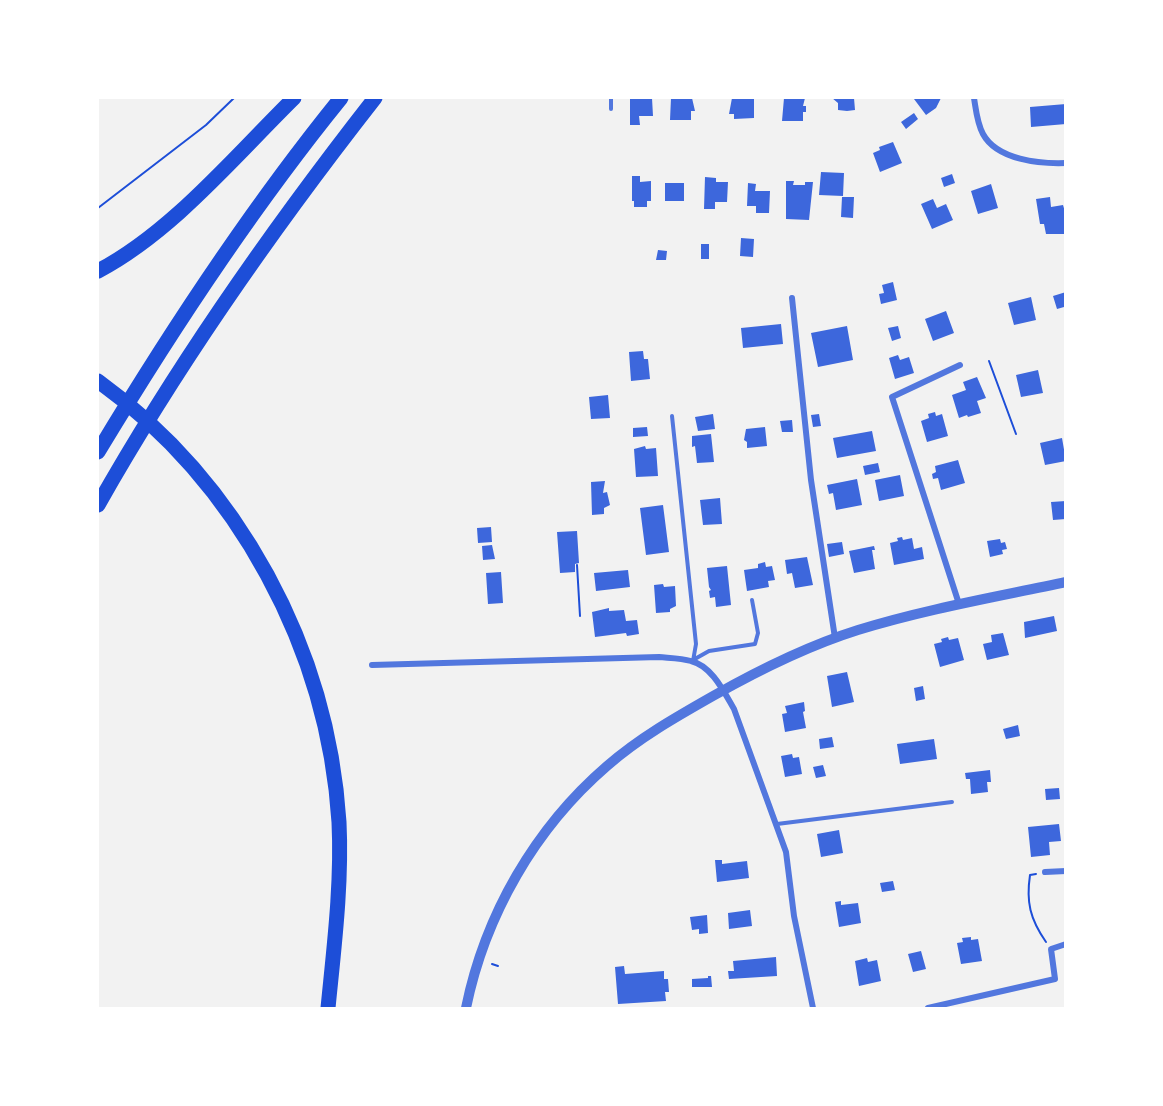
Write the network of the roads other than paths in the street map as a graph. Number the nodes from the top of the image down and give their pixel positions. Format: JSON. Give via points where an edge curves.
{"nodes":[{"id":1,"x":294,"y":98,"type":"edge"},
{"id":2,"x":341,"y":98,"type":"edge"},
{"id":3,"x":375,"y":98,"type":"edge"},
{"id":4,"x":611,"y":98,"type":"edge"},
{"id":5,"x":974,"y":98,"type":"edge"},
{"id":6,"x":611,"y":109,"type":"dead end"},
{"id":7,"x":1065,"y":163,"type":"edge"},
{"id":8,"x":98,"y":271,"type":"edge"},
{"id":9,"x":792,"y":298,"type":"dead end"},
{"id":10,"x":960,"y":365,"type":"dead end"},
{"id":11,"x":98,"y":381,"type":"edge"},
{"id":12,"x":672,"y":416,"type":"dead end"},
{"id":13,"x":98,"y":452,"type":"edge"},
{"id":14,"x":98,"y":505,"type":"edge"},
{"id":15,"x":1065,"y":582,"type":"edge"},
{"id":16,"x":752,"y":600,"type":"dead end"},
{"id":17,"x":959,"y":604,"type":"junction"},
{"id":18,"x":835,"y":638,"type":"junction"},
{"id":19,"x":693,"y":661,"type":"junction"},
{"id":20,"x":372,"y":665,"type":"dead end"},
{"id":21,"x":718,"y":693,"type":"junction"},
{"id":22,"x":952,"y":802,"type":"dead end"},
{"id":23,"x":777,"y":824,"type":"junction"},
{"id":24,"x":1065,"y":870,"type":"edge"},
{"id":25,"x":1045,"y":872,"type":"road end"},
{"id":26,"x":1065,"y":944,"type":"edge"},
{"id":27,"x":328,"y":1008,"type":"edge"},
{"id":28,"x":466,"y":1008,"type":"edge"},
{"id":29,"x":813,"y":1008,"type":"edge"},
{"id":30,"x":928,"y":1008,"type":"edge"}],
"edges":[{"from":1,"to":8,"type":"highway","via":[[168,223]]},
{"from":2,"to":13,"type":"highway","via":[[213,271]]},
{"from":3,"to":14,"type":"highway","via":[[232,291]]},
{"from":4,"to":6,"type":"lane"},
{"from":5,"to":7,"type":"street","via":[[980,127],[990,143],[1026,161]]},
{"from":9,"to":18,"type":"street","via":[[811,480]]},
{"from":10,"to":17,"type":"street","via":[[892,397]]},
{"from":11,"to":27,"type":"highway","via":[[156,429],[235,521],[278,593],[298,640],[329,743],[339,822]]},
{"from":12,"to":19,"type":"lane","via":[[696,644]]},
{"from":15,"to":17,"type":"street"},
{"from":16,"to":19,"type":"lane","via":[[758,633],[755,644],[709,651]]},
{"from":17,"to":18,"type":"street"},
{"from":18,"to":21,"type":"street"},
{"from":19,"to":20,"type":"street","via":[[658,657]]},
{"from":19,"to":21,"type":"street","via":[[706,668]]},
{"from":21,"to":23,"type":"street","via":[[736,714]]},
{"from":21,"to":28,"type":"street","via":[[662,726],[608,765],[543,835],[495,918],[477,961]]},
{"from":22,"to":23,"type":"lane"},
{"from":23,"to":29,"type":"street","via":[[786,852],[794,916]]},
{"from":24,"to":25,"type":"street"},
{"from":26,"to":30,"type":"street","via":[[1051,949],[1055,979]]}]}
